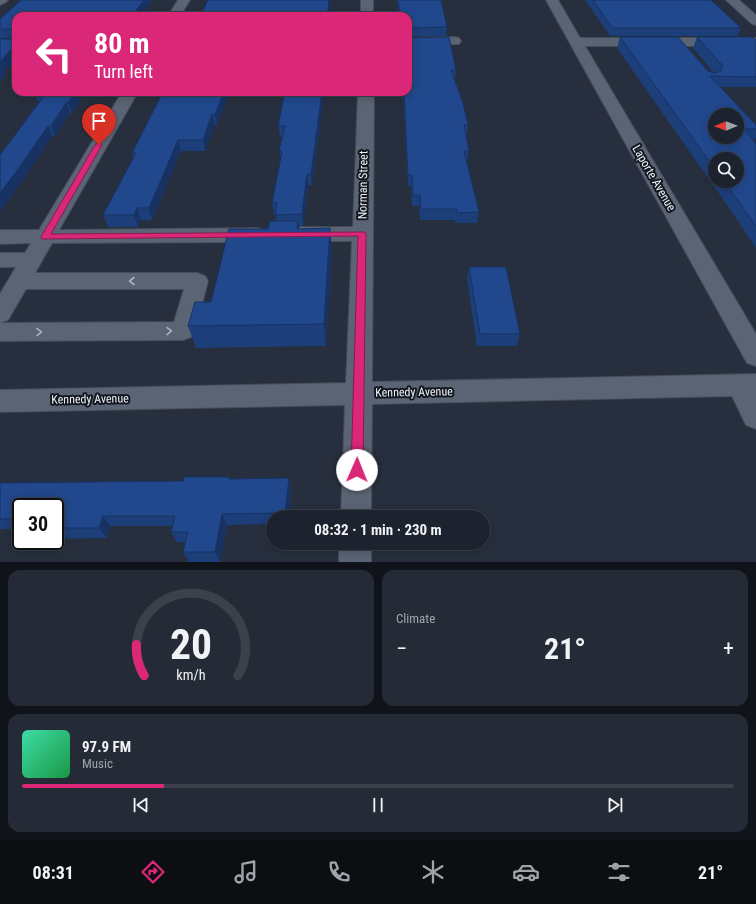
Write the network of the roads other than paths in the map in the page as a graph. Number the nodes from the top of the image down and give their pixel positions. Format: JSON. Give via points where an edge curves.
{"nodes":[{"id":1,"x":184,"y":0,"type":"edge"},
{"id":2,"x":367,"y":0,"type":"edge"},
{"id":3,"x":552,"y":0,"type":"edge"},
{"id":4,"x":732,"y":0,"type":"edge"},
{"id":5,"x":176,"y":12,"type":"edge"},
{"id":6,"x":367,"y":12,"type":"edge"},
{"id":7,"x":756,"y":21,"type":"edge"},
{"id":8,"x":454,"y":41,"type":"dead end"},
{"id":9,"x":412,"y":42,"type":"edge"},
{"id":10,"x":576,"y":42,"type":"junction"},
{"id":11,"x":679,"y":42,"type":"junction"},
{"id":12,"x":756,"y":42,"type":"edge"},
{"id":13,"x":689,"y":54,"type":"edge"},
{"id":14,"x":128,"y":96,"type":"edge"},
{"id":15,"x":366,"y":96,"type":"edge"},
{"id":16,"x":362,"y":234,"type":"junction"},
{"id":17,"x":0,"y":237,"type":"edge"},
{"id":18,"x":45,"y":237,"type":"junction"},
{"id":19,"x":0,"y":260,"type":"edge"},
{"id":20,"x":31,"y":260,"type":"junction"},
{"id":21,"x":19,"y":281,"type":"junction"},
{"id":22,"x":0,"y":314,"type":"edge"},
{"id":23,"x":0,"y":332,"type":"edge"},
{"id":24,"x":756,"y":356,"type":"edge"},
{"id":25,"x":748,"y":385,"type":"edge"},
{"id":26,"x":358,"y":393,"type":"junction"},
{"id":27,"x":0,"y":401,"type":"edge"},
{"id":28,"x":756,"y":417,"type":"edge"},
{"id":29,"x":356,"y":510,"type":"edge"},
{"id":30,"x":355,"y":550,"type":"edge"},
{"id":31,"x":355,"y":562,"type":"edge"}],
"edges":[{"from":1,"to":5,"type":"street"},
{"from":2,"to":6,"type":"street"},
{"from":3,"to":10,"type":"street","name":"Laporte Avenue"},
{"from":4,"to":7,"type":"street"},
{"from":8,"to":9,"type":"street"},
{"from":10,"to":11,"type":"street"},
{"from":10,"to":24,"type":"street","name":"Laporte Avenue"},
{"from":11,"to":12,"type":"street"},
{"from":11,"to":13,"type":"street"},
{"from":14,"to":18,"type":"street"},
{"from":15,"to":16,"type":"street","name":"Norman Street"},
{"from":16,"to":18,"type":"street"},
{"from":16,"to":26,"type":"street","name":"Norman Street"},
{"from":17,"to":18,"type":"street"},
{"from":18,"to":20,"type":"street"},
{"from":19,"to":20,"type":"street"},
{"from":20,"to":21,"type":"street"},
{"from":21,"to":22,"type":"street"},
{"from":23,"to":21,"type":"street","one_way":true,"via":[[183,331],[197,281]]},
{"from":25,"to":26,"type":"street","name":"Kennedy Avenue"},
{"from":25,"to":28,"type":"street"},
{"from":26,"to":27,"type":"street","name":"Kennedy Avenue"},
{"from":26,"to":29,"type":"street","name":"Norman Street"},
{"from":30,"to":31,"type":"street"}]}
